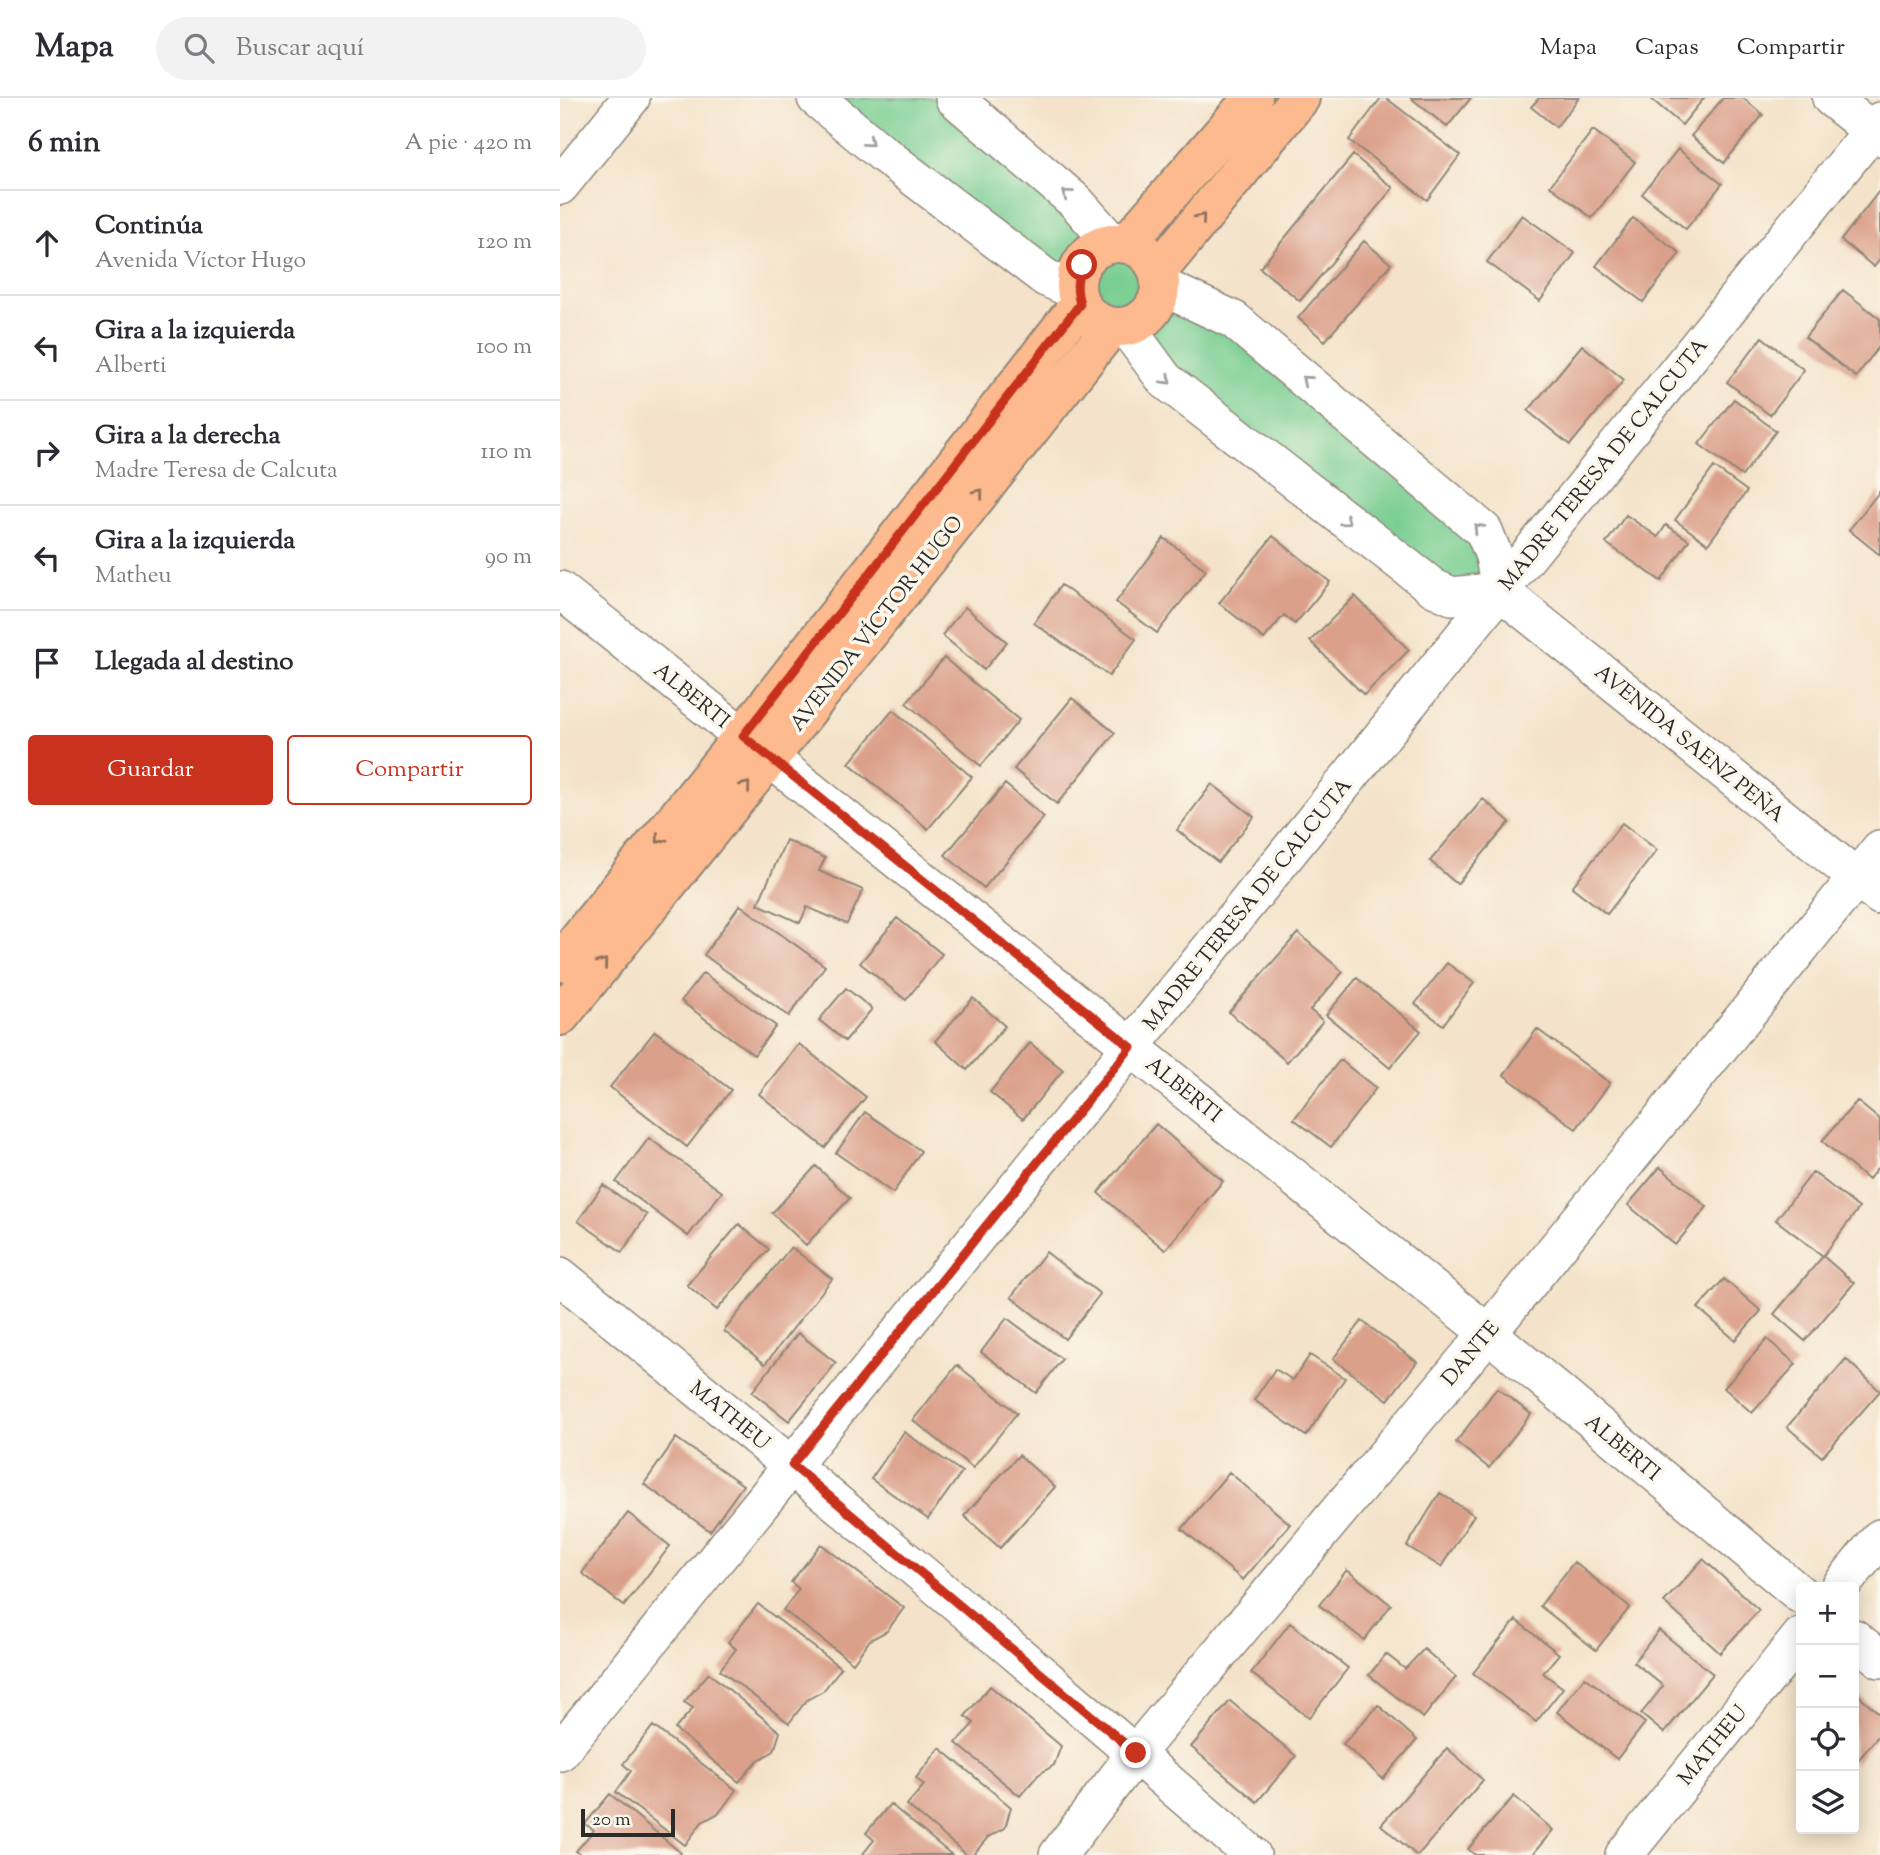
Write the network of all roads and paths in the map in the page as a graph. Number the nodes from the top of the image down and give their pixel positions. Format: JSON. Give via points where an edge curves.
{"nodes":[{"id":1,"x":631,"y":98,"type":"edge"},
{"id":2,"x":816,"y":98,"type":"edge"},
{"id":3,"x":954,"y":98,"type":"edge"},
{"id":4,"x":1253,"y":98,"type":"edge"},
{"id":5,"x":1300,"y":98,"type":"edge"},
{"id":6,"x":1831,"y":98,"type":"edge"},
{"id":7,"x":1877,"y":130,"type":"edge"},
{"id":8,"x":560,"y":186,"type":"edge"},
{"id":9,"x":1120,"y":244,"type":"junction"},
{"id":10,"x":1159,"y":278,"type":"junction"},
{"id":11,"x":1078,"y":298,"type":"junction"},
{"id":12,"x":1118,"y":327,"type":"junction"},
{"id":13,"x":560,"y":590,"type":"edge"},
{"id":14,"x":1500,"y":591,"type":"junction"},
{"id":15,"x":756,"y":747,"type":"junction"},
{"id":16,"x":1880,"y":849,"type":"edge"},
{"id":17,"x":1869,"y":887,"type":"edge"},
{"id":18,"x":560,"y":962,"type":"edge"},
{"id":19,"x":560,"y":1016,"type":"edge"},
{"id":20,"x":1131,"y":1047,"type":"junction"},
{"id":21,"x":560,"y":1276,"type":"edge"},
{"id":22,"x":1488,"y":1333,"type":"junction"},
{"id":23,"x":792,"y":1465,"type":"junction"},
{"id":24,"x":1880,"y":1538,"type":"edge"},
{"id":25,"x":1844,"y":1582,"type":"edge"},
{"id":26,"x":1796,"y":1591,"type":"edge"},
{"id":27,"x":1796,"y":1642,"type":"edge"},
{"id":28,"x":1859,"y":1642,"type":"edge"},
{"id":29,"x":1880,"y":1659,"type":"edge"},
{"id":30,"x":560,"y":1752,"type":"edge"},
{"id":31,"x":1136,"y":1753,"type":"junction"},
{"id":32,"x":1058,"y":1855,"type":"edge"},
{"id":33,"x":1252,"y":1855,"type":"edge"},
{"id":34,"x":1624,"y":1855,"type":"edge"}],
"edges":[{"from":1,"to":8,"type":"street"},
{"from":2,"to":11,"type":"street","one_way":true,"via":[[882,153]]},
{"from":9,"to":3,"type":"street","one_way":true},
{"from":4,"to":9,"type":"main road","name":"AVENIDA VÍCTOR HUGO"},
{"from":10,"to":5,"type":"main road","name":"AVENIDA VÍCTOR HUGO","one_way":true},
{"from":6,"to":7,"type":"street"},
{"from":7,"to":14,"type":"street","name":"MADRE TERESA DE CALCUTA"},
{"from":9,"to":10,"type":"main road","via":[[1140,249],[1151,258]]},
{"from":9,"to":11,"type":"main road","name":"AVENIDA VÍCTOR HUGO","via":[[1100,247],[1089,255],[1077,278]]},
{"from":10,"to":12,"type":"main road","name":"AVENIDA VÍCTOR HUGO","via":[[1158,300],[1151,312]]},
{"from":14,"to":10,"type":"street","one_way":true,"via":[[1484,531],[1234,320]]},
{"from":11,"to":12,"type":"main road","via":[[1098,323]]},
{"from":11,"to":15,"type":"main road","name":"AVENIDA VÍCTOR HUGO"},
{"from":12,"to":14,"type":"street","one_way":true,"via":[[1165,380],[1434,588],[1452,596]]},
{"from":15,"to":12,"type":"main road","name":"AVENIDA VÍCTOR HUGO","one_way":true},
{"from":13,"to":15,"type":"street","name":"ALBERTI"},
{"from":14,"to":17,"type":"street","name":"AVENIDA SAENZ PEÑA"},
{"from":14,"to":20,"type":"street","name":"MADRE TERESA DE CALCUTA"},
{"from":15,"to":18,"type":"main road","name":"AVENIDA VÍCTOR HUGO","one_way":true},
{"from":19,"to":15,"type":"main road","name":"AVENIDA VÍCTOR HUGO","one_way":true},
{"from":15,"to":20,"type":"street","name":"ALBERTI"},
{"from":16,"to":17,"type":"street","name":"DANTE"},
{"from":17,"to":22,"type":"street","name":"DANTE"},
{"from":20,"to":22,"type":"street","name":"ALBERTI"},
{"from":20,"to":23,"type":"street","name":"MADRE TERESA DE CALCUTA"},
{"from":21,"to":23,"type":"street","name":"MATHEU"},
{"from":22,"to":26,"type":"street","name":"ALBERTI"},
{"from":22,"to":31,"type":"street","name":"DANTE"},
{"from":23,"to":30,"type":"street","name":"MADRE TERESA DE CALCUTA"},
{"from":23,"to":31,"type":"street","name":"MATHEU"},
{"from":24,"to":25,"type":"street"},
{"from":27,"to":34,"type":"street","name":"MATHEU"},
{"from":28,"to":29,"type":"street"},
{"from":31,"to":32,"type":"street","name":"DANTE"},
{"from":31,"to":33,"type":"street","name":"MATHEU"}]}
